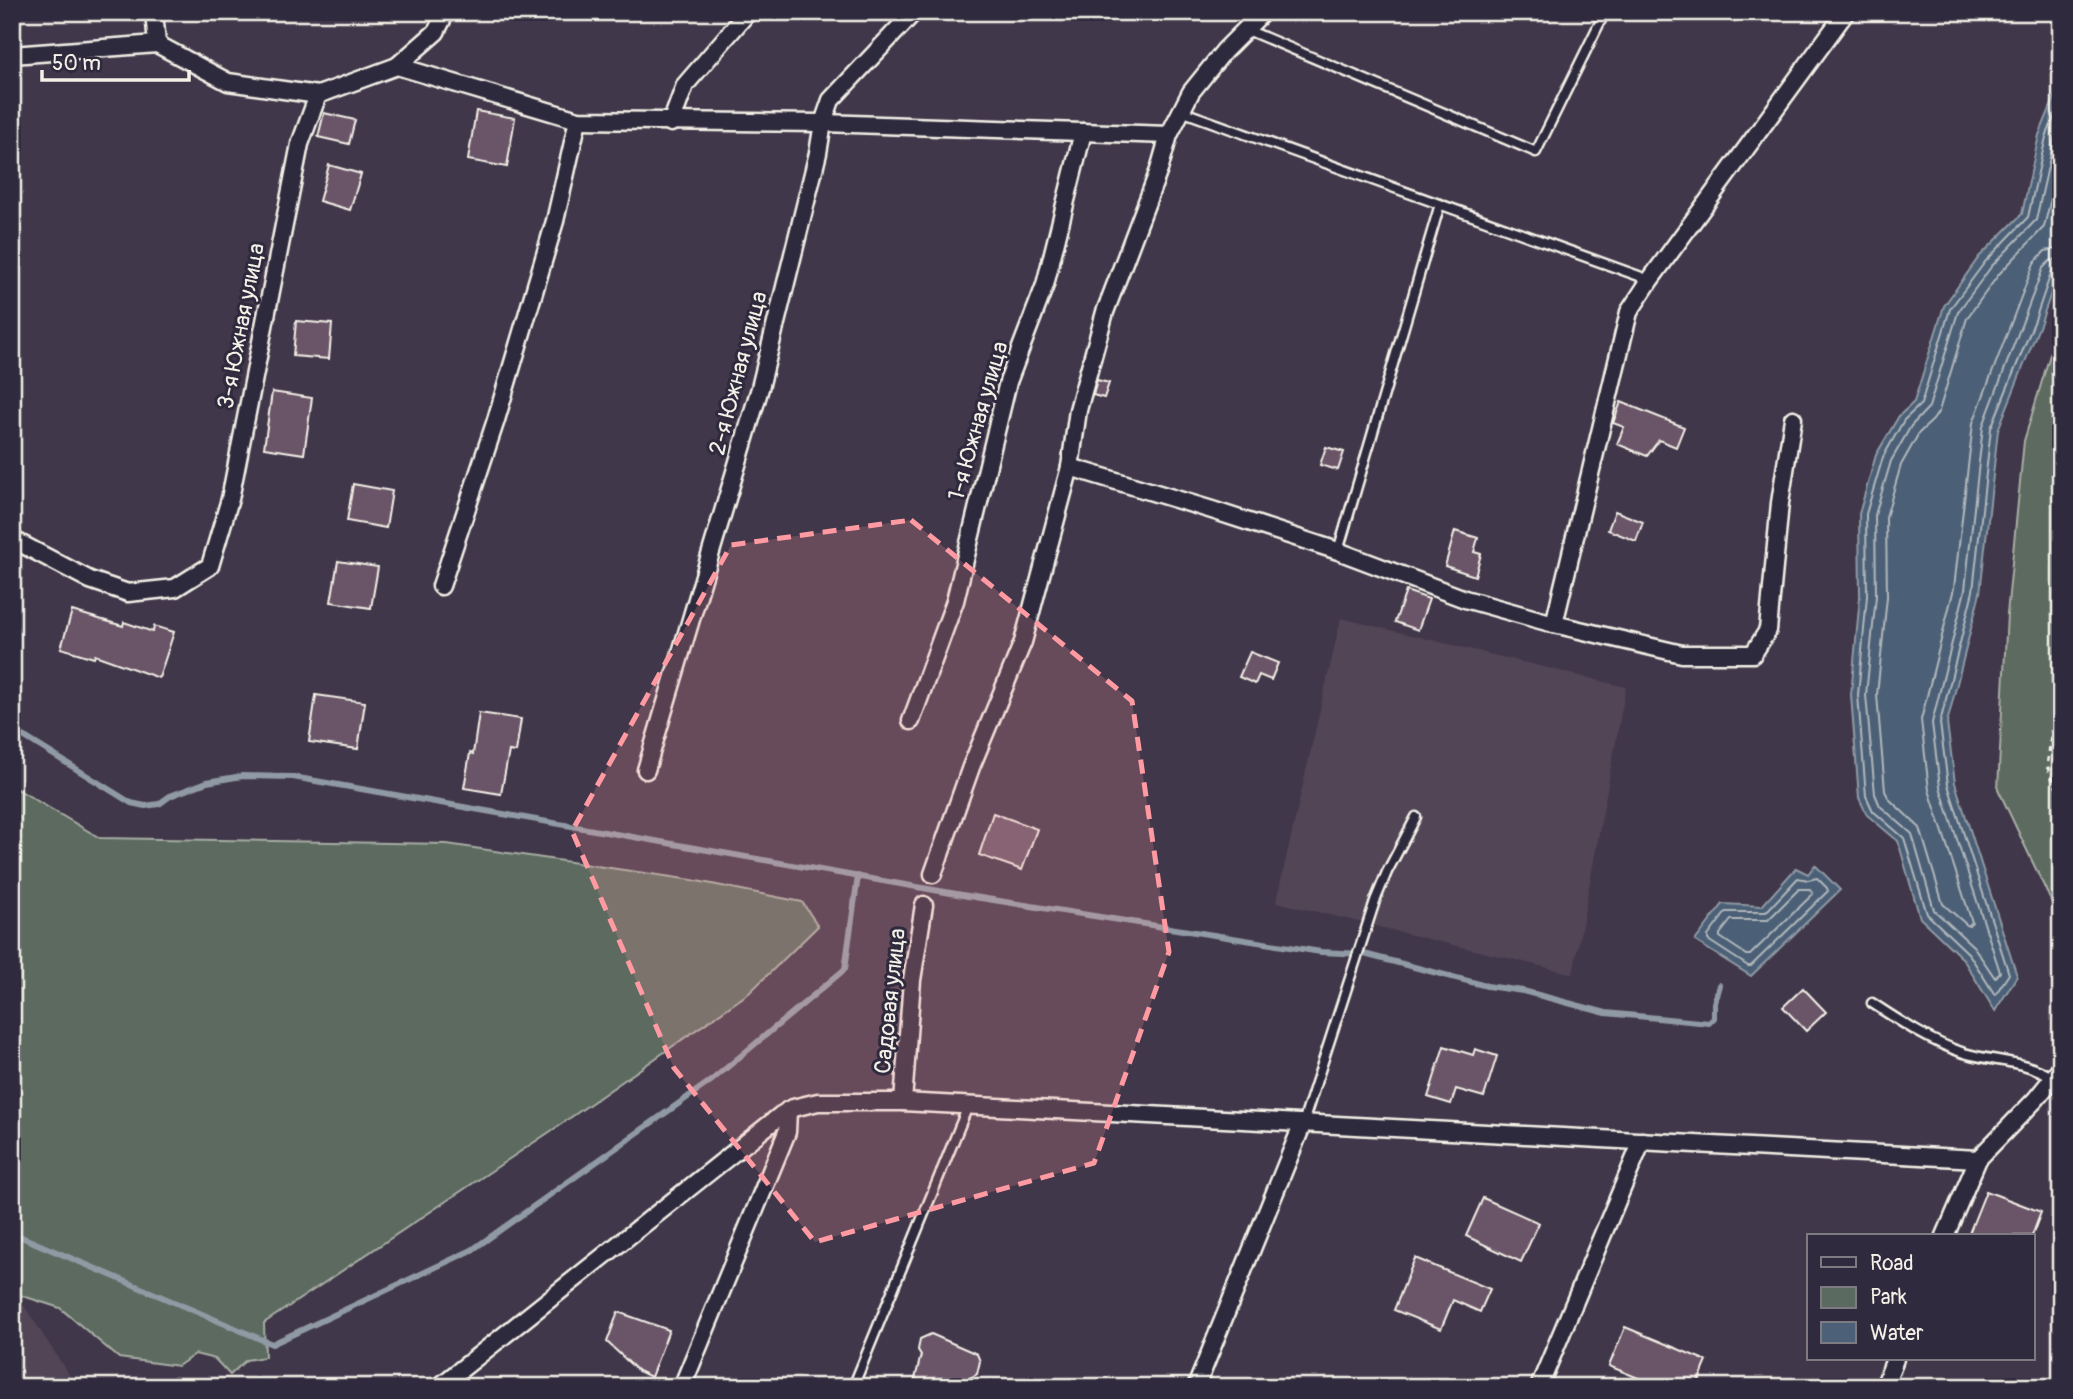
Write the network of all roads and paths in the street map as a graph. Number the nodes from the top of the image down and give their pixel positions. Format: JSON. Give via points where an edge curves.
{"nodes":[{"id":1,"x":154,"y":12,"type":"edge"},
{"id":2,"x":446,"y":12,"type":"edge"},
{"id":3,"x":748,"y":12,"type":"edge"},
{"id":4,"x":914,"y":12,"type":"edge"},
{"id":5,"x":1263,"y":12,"type":"edge"},
{"id":6,"x":1605,"y":12,"type":"edge"},
{"id":7,"x":1840,"y":15,"type":"edge"},
{"id":8,"x":1245,"y":29,"type":"junction"},
{"id":9,"x":157,"y":44,"type":"junction"},
{"id":10,"x":12,"y":55,"type":"edge"},
{"id":11,"x":397,"y":66,"type":"junction"},
{"id":12,"x":318,"y":95,"type":"junction"},
{"id":13,"x":1181,"y":111,"type":"junction"},
{"id":14,"x":578,"y":120,"type":"junction"},
{"id":15,"x":671,"y":123,"type":"junction"},
{"id":16,"x":822,"y":123,"type":"junction"},
{"id":17,"x":1083,"y":132,"type":"junction"},
{"id":18,"x":1169,"y":135,"type":"junction"},
{"id":19,"x":1440,"y":204,"type":"junction"},
{"id":20,"x":1650,"y":279,"type":"junction"},
{"id":21,"x":1793,"y":419,"type":"dead end"},
{"id":22,"x":1070,"y":467,"type":"junction"},
{"id":23,"x":12,"y":539,"type":"edge"},
{"id":24,"x":1338,"y":551,"type":"junction"},
{"id":25,"x":440,"y":586,"type":"dead end"},
{"id":26,"x":1554,"y":624,"type":"junction"},
{"id":27,"x":2061,"y":709,"type":"edge"},
{"id":28,"x":911,"y":721,"type":"dead end"},
{"id":29,"x":646,"y":771,"type":"dead end"},
{"id":30,"x":2061,"y":797,"type":"edge"},
{"id":31,"x":1416,"y":817,"type":"dead end"},
{"id":32,"x":933,"y":874,"type":"dead end"},
{"id":33,"x":924,"y":905,"type":"dead end"},
{"id":34,"x":1872,"y":1003,"type":"dead end"},
{"id":35,"x":2058,"y":1076,"type":"edge"},
{"id":36,"x":903,"y":1102,"type":"junction"},
{"id":37,"x":968,"y":1106,"type":"junction"},
{"id":38,"x":788,"y":1110,"type":"junction"},
{"id":39,"x":1303,"y":1123,"type":"junction"},
{"id":40,"x":1642,"y":1141,"type":"junction"},
{"id":41,"x":1978,"y":1158,"type":"junction"},
{"id":42,"x":1946,"y":1234,"type":"edge"},
{"id":43,"x":1895,"y":1360,"type":"edge"},
{"id":44,"x":439,"y":1387,"type":"edge"},
{"id":45,"x":682,"y":1387,"type":"edge"},
{"id":46,"x":853,"y":1387,"type":"edge"},
{"id":47,"x":1196,"y":1387,"type":"edge"},
{"id":48,"x":1539,"y":1387,"type":"edge"},
{"id":49,"x":1884,"y":1387,"type":"edge"}],
"edges":[{"from":1,"to":9,"type":"street"},
{"from":2,"to":11,"type":"street","via":[[436,32]]},
{"from":3,"to":15,"type":"street","via":[[685,85]]},
{"from":4,"to":16,"type":"street","name":"2-я Южная улица","via":[[831,100]]},
{"from":5,"to":8,"type":"street"},
{"from":6,"to":8,"type":"lane","via":[[1536,152]]},
{"from":7,"to":20,"type":"street"},
{"from":8,"to":13,"type":"street","via":[[1191,92]]},
{"from":9,"to":10,"type":"street"},
{"from":9,"to":12,"type":"street","via":[[228,82]]},
{"from":11,"to":12,"type":"street"},
{"from":11,"to":14,"type":"street"},
{"from":12,"to":23,"type":"street","name":"3-я Южная улица","via":[[300,144],[230,499],[210,566],[175,588],[128,593],[90,580]]},
{"from":13,"to":18,"type":"street"},
{"from":13,"to":19,"type":"lane"},
{"from":14,"to":15,"type":"street"},
{"from":14,"to":25,"type":"street","via":[[536,288]]},
{"from":15,"to":16,"type":"street"},
{"from":16,"to":17,"type":"street"},
{"from":16,"to":29,"type":"street","name":"2-я Южная улица","via":[[760,388]]},
{"from":17,"to":18,"type":"street"},
{"from":17,"to":28,"type":"street","name":"1-я Южная улица","via":[[1045,285],[1008,382],[955,601]]},
{"from":18,"to":22,"type":"street","via":[[1105,312],[1078,410]]},
{"from":19,"to":20,"type":"lane"},
{"from":19,"to":24,"type":"lane"},
{"from":20,"to":26,"type":"street","via":[[1629,312]]},
{"from":21,"to":26,"type":"street","via":[[1768,630],[1753,654],[1682,654]]},
{"from":22,"to":24,"type":"street"},
{"from":22,"to":32,"type":"street","via":[[1023,642]]},
{"from":24,"to":26,"type":"street","via":[[1465,599]]},
{"from":27,"to":30,"type":"path","via":[[2047,766]]},
{"from":31,"to":39,"type":"lane","via":[[1375,901]]},
{"from":33,"to":36,"type":"street","name":"Садовая улица","via":[[912,980]]},
{"from":34,"to":35,"type":"lane","via":[[1905,1025],[1966,1054]]},
{"from":35,"to":41,"type":"street"},
{"from":36,"to":37,"type":"street"},
{"from":36,"to":38,"type":"street","via":[[818,1102]]},
{"from":37,"to":39,"type":"street"},
{"from":37,"to":46,"type":"lane"},
{"from":38,"to":44,"type":"street"},
{"from":38,"to":45,"type":"street","via":[[787,1132]]},
{"from":39,"to":40,"type":"street"},
{"from":39,"to":47,"type":"street"},
{"from":40,"to":41,"type":"street"},
{"from":40,"to":48,"type":"street"},
{"from":41,"to":42,"type":"street"},
{"from":43,"to":49,"type":"street"}]}
